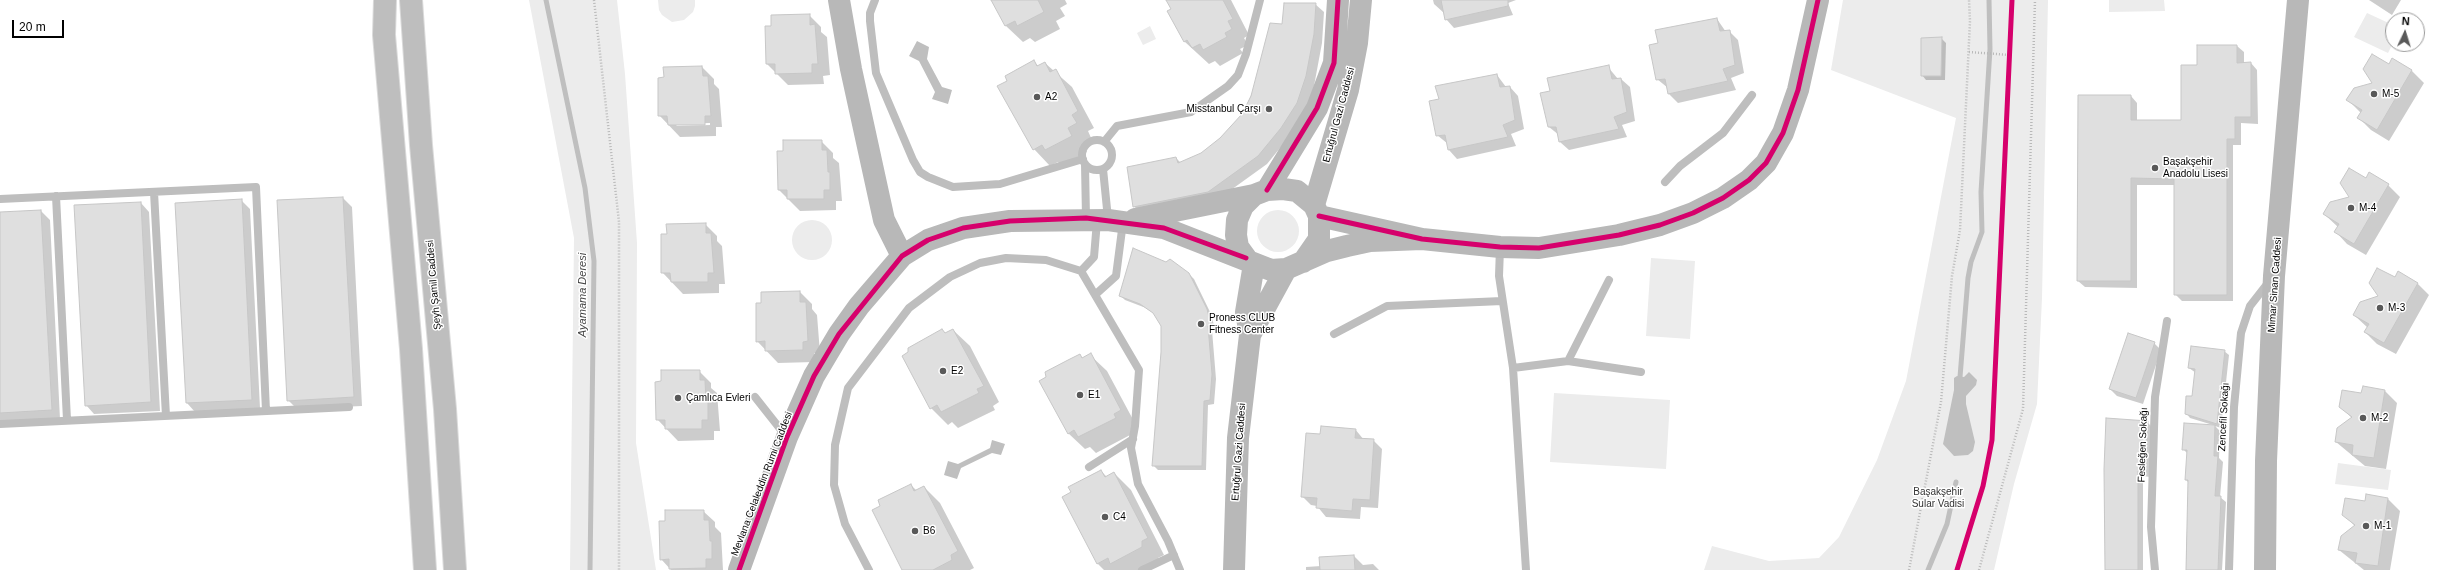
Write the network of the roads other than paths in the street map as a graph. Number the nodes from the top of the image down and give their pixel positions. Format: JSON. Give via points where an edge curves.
{"nodes":[{"id":1,"x":385,"y":0,"type":"edge"},
{"id":2,"x":411,"y":0,"type":"edge"},
{"id":3,"x":838,"y":0,"type":"edge"},
{"id":4,"x":875,"y":0,"type":"edge"},
{"id":5,"x":1260,"y":0,"type":"edge"},
{"id":6,"x":1338,"y":0,"type":"edge"},
{"id":7,"x":1361,"y":0,"type":"edge"},
{"id":8,"x":1818,"y":0,"type":"edge"},
{"id":9,"x":2298,"y":0,"type":"edge"},
{"id":10,"x":1752,"y":95,"type":"dead end"},
{"id":11,"x":1104,"y":142,"type":"junction"},
{"id":12,"x":1084,"y":162,"type":"junction"},
{"id":13,"x":1103,"y":169,"type":"junction"},
{"id":14,"x":1665,"y":182,"type":"dead end"},
{"id":15,"x":154,"y":192,"type":"junction"},
{"id":16,"x":1261,"y":192,"type":"junction"},
{"id":17,"x":56,"y":196,"type":"junction"},
{"id":18,"x":0,"y":199,"type":"edge"},
{"id":19,"x":1317,"y":210,"type":"junction"},
{"id":20,"x":1104,"y":220,"type":"junction"},
{"id":21,"x":1422,"y":239,"type":"junction"},
{"id":22,"x":1500,"y":247,"type":"junction"},
{"id":23,"x":902,"y":256,"type":"junction"},
{"id":24,"x":1250,"y":261,"type":"junction"},
{"id":25,"x":1295,"y":266,"type":"junction"},
{"id":26,"x":1081,"y":271,"type":"junction"},
{"id":27,"x":2274,"y":276,"type":"junction"},
{"id":28,"x":1609,"y":280,"type":"dead end"},
{"id":29,"x":1096,"y":294,"type":"junction"},
{"id":30,"x":1502,"y":301,"type":"junction"},
{"id":31,"x":2167,"y":321,"type":"dead end"},
{"id":32,"x":1334,"y":334,"type":"dead end"},
{"id":33,"x":1250,"y":335,"type":"junction"},
{"id":34,"x":1568,"y":361,"type":"junction"},
{"id":35,"x":1513,"y":368,"type":"junction"},
{"id":36,"x":1641,"y":372,"type":"dead end"},
{"id":37,"x":755,"y":397,"type":"dead end"},
{"id":38,"x":349,"y":407,"type":"dead end"},
{"id":39,"x":266,"y":411,"type":"junction"},
{"id":40,"x":166,"y":416,"type":"junction"},
{"id":41,"x":66,"y":420,"type":"junction"},
{"id":42,"x":0,"y":424,"type":"edge"},
{"id":43,"x":787,"y":437,"type":"junction"},
{"id":44,"x":1133,"y":439,"type":"junction"},
{"id":45,"x":1089,"y":467,"type":"dead end"},
{"id":46,"x":1174,"y":555,"type":"junction"},
{"id":47,"x":425,"y":570,"type":"edge"},
{"id":48,"x":455,"y":570,"type":"edge"},
{"id":49,"x":739,"y":570,"type":"edge"},
{"id":50,"x":869,"y":570,"type":"edge"},
{"id":51,"x":1142,"y":570,"type":"edge"},
{"id":52,"x":1180,"y":570,"type":"edge"},
{"id":53,"x":1234,"y":570,"type":"edge"},
{"id":54,"x":1526,"y":570,"type":"edge"},
{"id":55,"x":2155,"y":570,"type":"edge"},
{"id":56,"x":2229,"y":570,"type":"edge"},
{"id":57,"x":2265,"y":570,"type":"edge"}],
"edges":[{"from":1,"to":47,"type":"main road","via":[[384,35],[412,357]]},
{"from":2,"to":48,"type":"main road","name":"Şeyh Şamil Caddesi","via":[[421,145],[446,409]]},
{"from":3,"to":23,"type":"street","via":[[884,220]]},
{"from":4,"to":12,"type":"lane","via":[[870,21],[876,73],[914,160],[924,175],[936,182],[954,187],[1000,184]]},
{"from":5,"to":11,"type":"lane","via":[[1246,54],[1238,75],[1228,86],[1191,112],[1117,126]]},
{"from":6,"to":16,"type":"street","name":"Ertuğrul Gazi Caddesi","via":[[1334,64],[1317,108]]},
{"from":7,"to":19,"type":"street","name":"Ertuğrul Gazi Caddesi","via":[[1357,43],[1348,90]]},
{"from":8,"to":22,"type":"street","via":[[1798,90],[1783,133],[1766,163],[1749,180],[1693,214],[1660,225],[1619,235],[1539,248]]},
{"from":9,"to":27,"type":"street","name":"Mimar Sinan Caddesi"},
{"from":10,"to":14,"type":"lane","via":[[1723,133],[1680,166]]},
{"from":11,"to":12,"type":"lane","via":[[1090,142],[1084,150]]},
{"from":11,"to":13,"type":"lane","via":[[1112,154],[1110,163]]},
{"from":12,"to":13,"type":"lane","via":[[1093,170]]},
{"from":12,"to":20,"type":"lane"},
{"from":13,"to":20,"type":"lane"},
{"from":15,"to":17,"type":"lane"},
{"from":15,"to":39,"type":"lane","via":[[256,187]]},
{"from":15,"to":40,"type":"lane"},
{"from":16,"to":19,"type":"street","via":[[1283,188],[1297,191]]},
{"from":16,"to":20,"type":"street"},
{"from":16,"to":24,"type":"street","via":[[1243,206],[1237,220],[1238,247]]},
{"from":17,"to":18,"type":"lane"},
{"from":17,"to":41,"type":"lane"},
{"from":19,"to":21,"type":"street"},
{"from":19,"to":25,"type":"street","via":[[1319,239]]},
{"from":20,"to":23,"type":"street","name":"Mevlana Celaleddin Rumi Caddesi","via":[[1010,221],[963,228],[928,240]]},
{"from":20,"to":24,"type":"street","via":[[1164,228]]},
{"from":20,"to":26,"type":"lane","via":[[1094,257]]},
{"from":20,"to":29,"type":"lane","via":[[1116,276]]},
{"from":21,"to":22,"type":"street"},
{"from":21,"to":25,"type":"street","via":[[1347,246],[1327,251]]},
{"from":22,"to":30,"type":"lane"},
{"from":23,"to":43,"type":"street","name":"Mevlana Celaleddin Rumi Caddesi","via":[[838,334],[814,376]]},
{"from":24,"to":25,"type":"street","via":[[1271,270]]},
{"from":24,"to":33,"type":"street","via":[[1246,312]]},
{"from":25,"to":33,"type":"street"},
{"from":26,"to":29,"type":"lane"},
{"from":26,"to":50,"type":"lane","via":[[1046,260],[1006,258],[980,263],[950,277],[909,308],[848,388],[835,445],[834,485],[845,524]]},
{"from":27,"to":56,"type":"lane","name":"Zencefil Sokağı","via":[[2250,306],[2241,333],[2234,407]]},
{"from":27,"to":57,"type":"street","name":"Mimar Sinan Caddesi","via":[[2266,461]]},
{"from":28,"to":34,"type":"lane"},
{"from":29,"to":44,"type":"lane","via":[[1139,370]]},
{"from":30,"to":32,"type":"lane","via":[[1387,306]]},
{"from":30,"to":35,"type":"lane"},
{"from":31,"to":55,"type":"lane","name":"Fesleğen Sokağı","via":[[2155,397],[2151,527]]},
{"from":33,"to":53,"type":"street","name":"Ertuğrul Gazi Caddesi","via":[[1238,438]]},
{"from":34,"to":35,"type":"lane"},
{"from":34,"to":36,"type":"lane"},
{"from":35,"to":54,"type":"lane"},
{"from":37,"to":43,"type":"lane"},
{"from":38,"to":39,"type":"lane"},
{"from":39,"to":40,"type":"lane"},
{"from":40,"to":41,"type":"lane"},
{"from":41,"to":42,"type":"lane"},
{"from":43,"to":49,"type":"street","name":"Mevlana Celaleddin Rumi Caddesi"},
{"from":44,"to":45,"type":"lane"},
{"from":44,"to":46,"type":"lane","via":[[1131,448],[1138,484]]},
{"from":46,"to":51,"type":"lane"},
{"from":46,"to":52,"type":"lane"}]}
